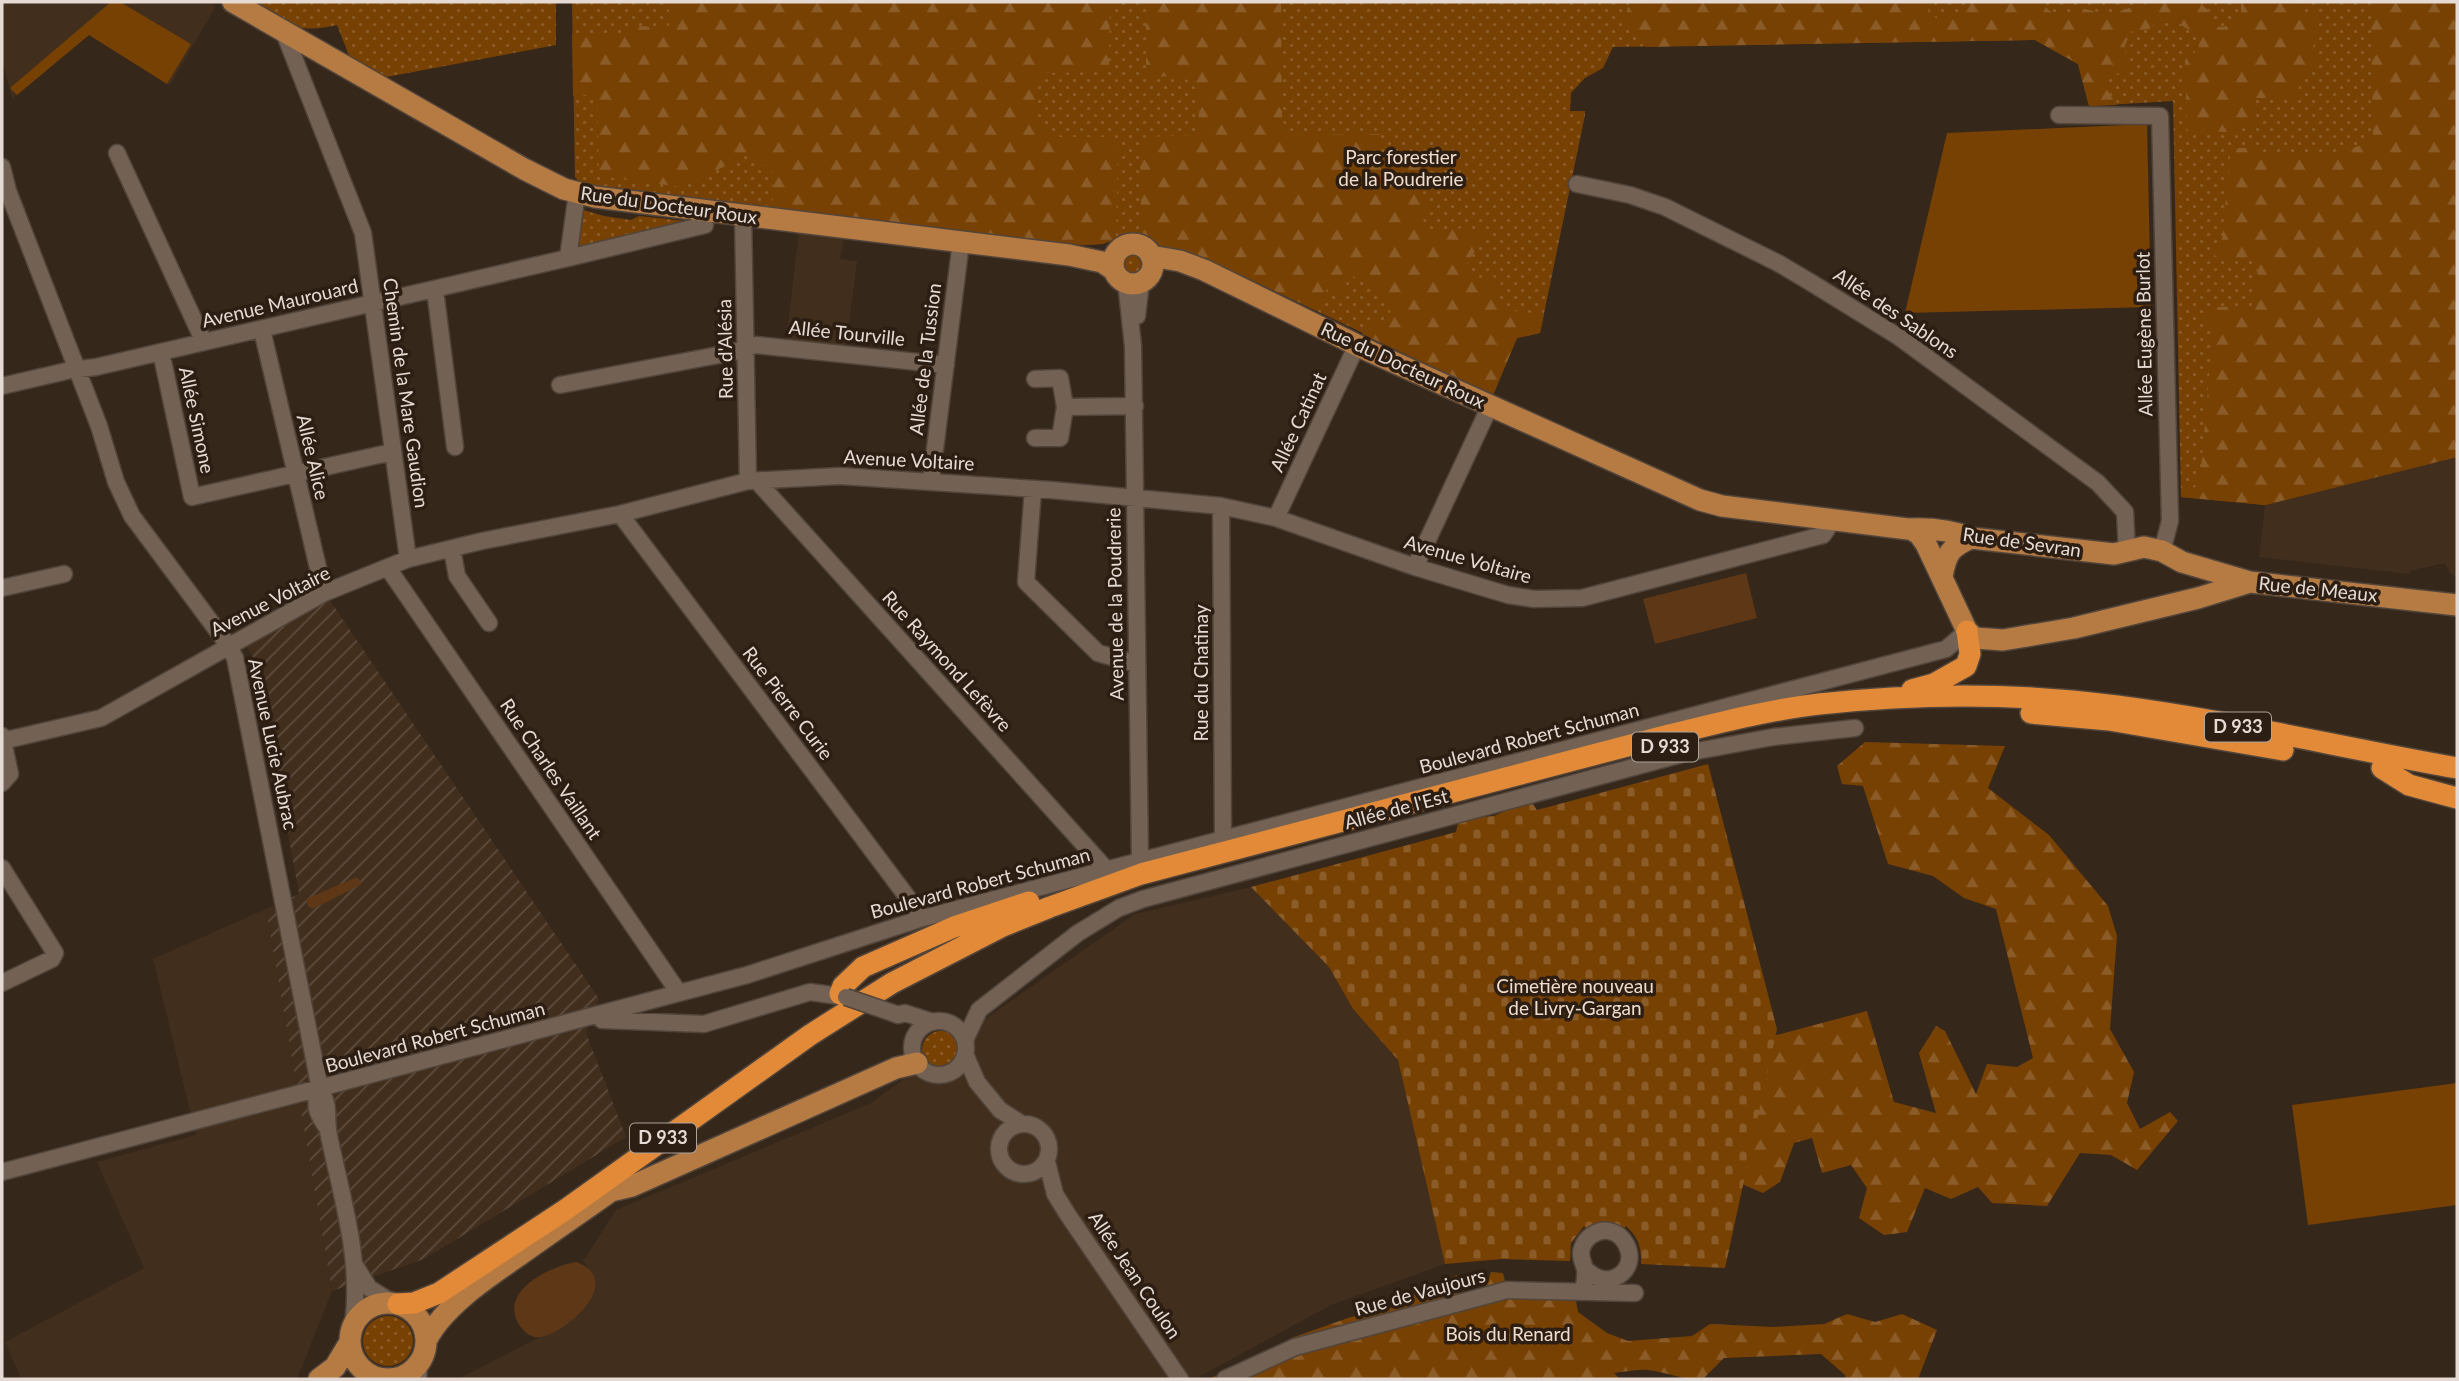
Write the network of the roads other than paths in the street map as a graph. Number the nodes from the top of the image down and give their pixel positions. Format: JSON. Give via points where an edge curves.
{"nodes":[{"id":1,"x":233,"y":2,"type":"edge"},
{"id":2,"x":283,"y":30,"type":"junction"},
{"id":3,"x":2059,"y":115,"type":"dead end"},
{"id":4,"x":117,"y":153,"type":"dead end"},
{"id":5,"x":2,"y":167,"type":"edge"},
{"id":6,"x":1577,"y":184,"type":"dead end"},
{"id":7,"x":577,"y":193,"type":"junction"},
{"id":8,"x":743,"y":215,"type":"junction"},
{"id":9,"x":705,"y":225,"type":"dead end"},
{"id":10,"x":961,"y":242,"type":"junction"},
{"id":11,"x":568,"y":258,"type":"junction"},
{"id":12,"x":1133,"y":269,"type":"junction"},
{"id":13,"x":435,"y":290,"type":"junction"},
{"id":14,"x":372,"y":304,"type":"junction"},
{"id":15,"x":262,"y":330,"type":"junction"},
{"id":16,"x":204,"y":342,"type":"junction"},
{"id":17,"x":1357,"y":345,"type":"junction"},
{"id":18,"x":744,"y":348,"type":"junction"},
{"id":19,"x":161,"y":352,"type":"junction"},
{"id":20,"x":946,"y":365,"type":"junction"},
{"id":21,"x":77,"y":369,"type":"junction"},
{"id":22,"x":1035,"y":379,"type":"dead end"},
{"id":23,"x":559,"y":385,"type":"dead end"},
{"id":24,"x":2,"y":386,"type":"edge"},
{"id":25,"x":1135,"y":406,"type":"junction"},
{"id":26,"x":1490,"y":406,"type":"junction"},
{"id":27,"x":1065,"y":407,"type":"junction"},
{"id":28,"x":1035,"y":438,"type":"dead end"},
{"id":29,"x":454,"y":447,"type":"dead end"},
{"id":30,"x":392,"y":452,"type":"junction"},
{"id":31,"x":296,"y":475,"type":"junction"},
{"id":32,"x":753,"y":481,"type":"junction"},
{"id":33,"x":931,"y":481,"type":"junction"},
{"id":34,"x":1033,"y":489,"type":"junction"},
{"id":35,"x":1135,"y":497,"type":"junction"},
{"id":36,"x":1222,"y":506,"type":"junction"},
{"id":37,"x":620,"y":514,"type":"junction"},
{"id":38,"x":1276,"y":517,"type":"junction"},
{"id":39,"x":1828,"y":519,"type":"junction"},
{"id":40,"x":1911,"y":529,"type":"junction"},
{"id":41,"x":1971,"y":538,"type":"junction"},
{"id":42,"x":452,"y":549,"type":"junction"},
{"id":43,"x":2162,"y":551,"type":"junction"},
{"id":44,"x":2127,"y":552,"type":"junction"},
{"id":45,"x":408,"y":559,"type":"junction"},
{"id":46,"x":2182,"y":562,"type":"junction"},
{"id":47,"x":1415,"y":567,"type":"junction"},
{"id":48,"x":388,"y":569,"type":"junction"},
{"id":49,"x":64,"y":575,"type":"dead end"},
{"id":50,"x":1942,"y":577,"type":"junction"},
{"id":51,"x":2250,"y":582,"type":"junction"},
{"id":52,"x":2,"y":588,"type":"edge"},
{"id":53,"x":324,"y":593,"type":"junction"},
{"id":54,"x":2175,"y":604,"type":"junction"},
{"id":55,"x":2457,"y":606,"type":"edge"},
{"id":56,"x":489,"y":623,"type":"dead end"},
{"id":57,"x":1967,"y":631,"type":"junction"},
{"id":58,"x":228,"y":645,"type":"junction"},
{"id":59,"x":1137,"y":664,"type":"junction"},
{"id":60,"x":1862,"y":701,"type":"junction"},
{"id":61,"x":1855,"y":728,"type":"dead end"},
{"id":62,"x":2,"y":739,"type":"edge"},
{"id":63,"x":2351,"y":750,"type":"junction"},
{"id":64,"x":2457,"y":753,"type":"edge"},
{"id":65,"x":2382,"y":768,"type":"junction"},
{"id":66,"x":2457,"y":768,"type":"edge"},
{"id":67,"x":2457,"y":781,"type":"edge"},
{"id":68,"x":2,"y":783,"type":"edge"},
{"id":69,"x":2457,"y":798,"type":"edge"},
{"id":70,"x":1223,"y":840,"type":"junction"},
{"id":71,"x":1140,"y":861,"type":"junction"},
{"id":72,"x":2,"y":868,"type":"edge"},
{"id":73,"x":1102,"y":879,"type":"junction"},
{"id":74,"x":923,"y":918,"type":"junction"},
{"id":75,"x":863,"y":967,"type":"junction"},
{"id":76,"x":2,"y":983,"type":"edge"},
{"id":77,"x":810,"y":992,"type":"junction"},
{"id":78,"x":672,"y":995,"type":"junction"},
{"id":79,"x":843,"y":996,"type":"junction"},
{"id":80,"x":979,"y":1010,"type":"junction"},
{"id":81,"x":894,"y":1013,"type":"junction"},
{"id":82,"x":585,"y":1019,"type":"junction"},
{"id":83,"x":941,"y":1022,"type":"junction"},
{"id":84,"x":680,"y":1024,"type":"junction"},
{"id":85,"x":915,"y":1038,"type":"junction"},
{"id":86,"x":965,"y":1047,"type":"junction"},
{"id":87,"x":917,"y":1063,"type":"junction"},
{"id":88,"x":951,"y":1072,"type":"junction"},
{"id":89,"x":977,"y":1082,"type":"junction"},
{"id":90,"x":320,"y":1089,"type":"junction"},
{"id":91,"x":1000,"y":1110,"type":"junction"},
{"id":92,"x":1022,"y":1124,"type":"junction"},
{"id":93,"x":1003,"y":1135,"type":"junction"},
{"id":94,"x":1047,"y":1162,"type":"junction"},
{"id":95,"x":2,"y":1172,"type":"edge"},
{"id":96,"x":1029,"y":1174,"type":"junction"},
{"id":97,"x":611,"y":1191,"type":"junction"},
{"id":98,"x":1055,"y":1194,"type":"junction"},
{"id":99,"x":356,"y":1267,"type":"junction"},
{"id":100,"x":1585,"y":1269,"type":"junction"},
{"id":101,"x":1625,"y":1270,"type":"junction"},
{"id":102,"x":1584,"y":1291,"type":"junction"},
{"id":103,"x":396,"y":1303,"type":"junction"},
{"id":104,"x":351,"y":1333,"type":"junction"},
{"id":105,"x":426,"y":1339,"type":"junction"},
{"id":106,"x":419,"y":1372,"type":"edge"},
{"id":107,"x":319,"y":1379,"type":"edge"},
{"id":108,"x":378,"y":1379,"type":"edge"},
{"id":109,"x":1180,"y":1379,"type":"edge"},
{"id":110,"x":1225,"y":1379,"type":"edge"}],
"edges":[{"from":1,"to":2,"type":"main road","name":"Rue du Docteur Roux"},
{"from":2,"to":7,"type":"main road","name":"Rue du Docteur Roux","via":[[524,169]]},
{"from":2,"to":14,"type":"street","name":"Chemin de la Mare Gaudion","via":[[363,233]]},
{"from":3,"to":43,"type":"street","name":"Allée Eugène Burlot","via":[[2160,116],[2170,521]]},
{"from":4,"to":16,"type":"street"},
{"from":5,"to":21,"type":"street","name":"Avenue Lucie Aubrac"},
{"from":6,"to":44,"type":"street","name":"Allée des Sablons","via":[[1665,207],[1777,263],[1899,337],[2098,482],[2125,512]]},
{"from":7,"to":8,"type":"main road","name":"Rue du Docteur Roux"},
{"from":7,"to":11,"type":"street"},
{"from":8,"to":10,"type":"main road","name":"Rue du Docteur Roux"},
{"from":8,"to":18,"type":"street","name":"Rue d'Alésia"},
{"from":9,"to":11,"type":"street","name":"Avenue Maurouard"},
{"from":10,"to":12,"type":"main road","name":"Rue du Docteur Roux","via":[[1069,255]]},
{"from":10,"to":20,"type":"street","name":"Allée de la Tussion"},
{"from":11,"to":13,"type":"street","name":"Avenue Maurouard"},
{"from":12,"to":17,"type":"main road","name":"Rue du Docteur Roux","via":[[1174,271],[1230,285]]},
{"from":12,"to":25,"type":"street","name":"Avenue de la Poudrerie"},
{"from":13,"to":14,"type":"street","name":"Avenue Maurouard"},
{"from":13,"to":29,"type":"street"},
{"from":14,"to":15,"type":"street","name":"Avenue Maurouard"},
{"from":14,"to":30,"type":"street","name":"Chemin de la Mare Gaudion"},
{"from":15,"to":16,"type":"street","name":"Avenue Maurouard"},
{"from":15,"to":31,"type":"street","name":"Allée Alice"},
{"from":16,"to":19,"type":"street","name":"Avenue Maurouard"},
{"from":17,"to":26,"type":"main road","name":"Rue du Docteur Roux"},
{"from":17,"to":38,"type":"street","name":"Allée Catinat"},
{"from":18,"to":20,"type":"street","name":"Allée Tourville","via":[[764,345]]},
{"from":18,"to":23,"type":"street","name":"Allée Tourville"},
{"from":18,"to":32,"type":"street","name":"Rue d'Alésia"},
{"from":19,"to":21,"type":"street","name":"Avenue Maurouard"},
{"from":19,"to":31,"type":"street","name":"Allée Simone","via":[[191,497]]},
{"from":20,"to":33,"type":"street","name":"Allée de la Tussion"},
{"from":21,"to":24,"type":"street","name":"Avenue Maurouard"},
{"from":21,"to":58,"type":"street","name":"Avenue Lucie Aubrac","via":[[132,516]]},
{"from":22,"to":27,"type":"street","via":[[1060,379]]},
{"from":25,"to":27,"type":"street"},
{"from":25,"to":35,"type":"street","name":"Avenue de la Poudrerie"},
{"from":26,"to":39,"type":"main road","name":"Rue du Docteur Roux","via":[[1700,500]]},
{"from":26,"to":47,"type":"street"},
{"from":27,"to":28,"type":"street","via":[[1060,438]]},
{"from":30,"to":31,"type":"street"},
{"from":30,"to":45,"type":"street","name":"Chemin de la Mare Gaudion"},
{"from":31,"to":53,"type":"street","name":"Allée Alice"},
{"from":32,"to":33,"type":"street","name":"Avenue Voltaire","via":[[840,476]]},
{"from":32,"to":37,"type":"street","name":"Avenue Voltaire"},
{"from":32,"to":73,"type":"street","name":"Rue Raymond Lefèvre"},
{"from":33,"to":34,"type":"street","name":"Avenue Voltaire"},
{"from":34,"to":35,"type":"street","name":"Avenue Voltaire"},
{"from":34,"to":59,"type":"street","via":[[1026,582],[1098,653]]},
{"from":35,"to":36,"type":"street","name":"Avenue Voltaire"},
{"from":35,"to":59,"type":"street","name":"Avenue de la Poudrerie"},
{"from":36,"to":38,"type":"street","name":"Avenue Voltaire"},
{"from":36,"to":70,"type":"street","name":"Rue du Chatinay"},
{"from":37,"to":42,"type":"street","name":"Avenue Voltaire"},
{"from":37,"to":74,"type":"street","name":"Rue Pierre Curie"},
{"from":38,"to":47,"type":"street","name":"Avenue Voltaire"},
{"from":39,"to":40,"type":"main road","name":"Rue de Sevran"},
{"from":39,"to":47,"type":"street","name":"Avenue Voltaire","via":[[1823,535],[1582,598],[1534,600]]},
{"from":40,"to":41,"type":"main road","name":"Rue de Sevran"},
{"from":40,"to":50,"type":"main road","via":[[1926,544]]},
{"from":41,"to":44,"type":"main road","name":"Rue de Sevran"},
{"from":41,"to":50,"type":"main road","via":[[1953,548],[1945,559]]},
{"from":42,"to":45,"type":"street","name":"Avenue Voltaire"},
{"from":42,"to":56,"type":"street","via":[[457,576]]},
{"from":43,"to":44,"type":"main road","name":"Rue de Sevran","via":[[2144,547]]},
{"from":43,"to":46,"type":"main road","name":"Rue de Sevran"},
{"from":45,"to":48,"type":"street","name":"Avenue Voltaire"},
{"from":46,"to":51,"type":"main road","name":"Rue de Meaux"},
{"from":46,"to":54,"type":"main road","via":[[2186,585]]},
{"from":48,"to":53,"type":"street","name":"Avenue Voltaire"},
{"from":48,"to":78,"type":"street","name":"Rue Charles Vaillant"},
{"from":49,"to":52,"type":"street"},
{"from":50,"to":57,"type":"main road"},
{"from":51,"to":54,"type":"main road"},
{"from":51,"to":55,"type":"main road","name":"Rue de Meaux"},
{"from":53,"to":58,"type":"street","name":"Avenue Voltaire"},
{"from":54,"to":57,"type":"main road","via":[[2003,640],[1975,638]]},
{"from":57,"to":60,"type":"highway","via":[[1970,654],[1966,666],[1955,674],[1934,684]]},
{"from":57,"to":70,"type":"street","name":"Boulevard Robert Schuman","via":[[1946,649]]},
{"from":58,"to":62,"type":"street","name":"Avenue Voltaire","via":[[102,718]]},
{"from":58,"to":90,"type":"street","name":"Avenue Lucie Aubrac","via":[[239,672]]},
{"from":59,"to":71,"type":"street","name":"Avenue de la Poudrerie"},
{"from":60,"to":63,"type":"highway","number":"D 933","via":[[1936,696],[2071,701]]},
{"from":60,"to":73,"type":"highway","number":"D 933","via":[[1756,715],[1669,735],[1201,858]]},
{"from":61,"to":80,"type":"street","name":"Allée de l'Est","via":[[1686,753],[1143,899],[1078,933]]},
{"from":62,"to":68,"type":"street","via":[[10,774]]},
{"from":63,"to":64,"type":"highway","via":[[2386,747]]},
{"from":63,"to":66,"type":"highway","number":"D 933"},
{"from":65,"to":67,"type":"highway","number":"D 933"},
{"from":65,"to":69,"type":"highway","via":[[2409,785]]},
{"from":65,"to":97,"type":"highway","number":"D 933","via":[[2109,720],[2008,710],[1785,720],[1670,746],[1145,886],[1009,937],[903,989],[824,1038]]},
{"from":70,"to":71,"type":"street","name":"Boulevard Robert Schuman"},
{"from":71,"to":73,"type":"street","name":"Boulevard Robert Schuman"},
{"from":72,"to":76,"type":"street","via":[[55,953],[52,959]]},
{"from":73,"to":74,"type":"street","name":"Boulevard Robert Schuman"},
{"from":73,"to":75,"type":"highway","via":[[954,927]]},
{"from":73,"to":103,"type":"highway","number":"D 933","via":[[892,983],[810,1035],[486,1263],[439,1293],[414,1303]]},
{"from":74,"to":78,"type":"street","name":"Boulevard Robert Schuman"},
{"from":75,"to":77,"type":"street"},
{"from":75,"to":79,"type":"highway","via":[[843,986]]},
{"from":77,"to":79,"type":"street"},
{"from":77,"to":84,"type":"street","via":[[704,1024]]},
{"from":78,"to":82,"type":"street","name":"Boulevard Robert Schuman"},
{"from":78,"to":84,"type":"street","name":"Rue Charles Vaillant","via":[[668,1012]]},
{"from":79,"to":81,"type":"street","bridge":true},
{"from":80,"to":83,"type":"street","name":"Allée de l'Est"},
{"from":80,"to":86,"type":"street","name":"Allée de l'Est"},
{"from":81,"to":83,"type":"street"},
{"from":81,"to":85,"type":"street"},
{"from":82,"to":84,"type":"street"},
{"from":82,"to":90,"type":"street","name":"Boulevard Robert Schuman"},
{"from":83,"to":85,"type":"street","via":[[923,1027]]},
{"from":83,"to":86,"type":"street","via":[[958,1028]]},
{"from":85,"to":87,"type":"street","via":[[912,1048]]},
{"from":86,"to":88,"type":"street","via":[[960,1065]]},
{"from":86,"to":89,"type":"street"},
{"from":87,"to":88,"type":"street","via":[[932,1073]]},
{"from":87,"to":97,"type":"main road","via":[[895,1068],[632,1186]]},
{"from":88,"to":89,"type":"street"},
{"from":89,"to":91,"type":"street"},
{"from":90,"to":95,"type":"street","name":"Boulevard Robert Schuman"},
{"from":90,"to":99,"type":"street","name":"Avenue Lucie Aubrac","via":[[315,1102],[328,1129]]},
{"from":91,"to":92,"type":"street"},
{"from":91,"to":93,"type":"street"},
{"from":92,"to":93,"type":"street"},
{"from":92,"to":94,"type":"street","via":[[1045,1134],[1050,1148]]},
{"from":93,"to":96,"type":"street","via":[[1002,1162],[1016,1173]]},
{"from":94,"to":96,"type":"street"},
{"from":94,"to":98,"type":"street","name":"Allée Jean Coulon"},
{"from":96,"to":98,"type":"street","name":"Allée Jean Coulon"},
{"from":97,"to":105,"type":"main road","number":"D 933","via":[[494,1273],[446,1312]]},
{"from":98,"to":109,"type":"street","name":"Allée Jean Coulon"},
{"from":99,"to":103,"type":"street","name":"Avenue Lucie Aubrac","via":[[369,1288]]},
{"from":99,"to":104,"type":"street","name":"Avenue Lucie Aubrac"},
{"from":100,"to":101,"type":"street","via":[[1606,1280]]},
{"from":100,"to":101,"type":"street","via":[[1582,1247],[1595,1232],[1606,1230],[1626,1242],[1630,1252]]},
{"from":100,"to":102,"type":"street"},
{"from":101,"to":102,"type":"street","name":"Rue de Vaujours","via":[[1630,1293]]},
{"from":102,"to":110,"type":"street","name":"Rue de Vaujours","via":[[1507,1290],[1295,1347]]},
{"from":103,"to":104,"type":"main road","via":[[370,1307],[360,1314]]},
{"from":103,"to":105,"type":"main road","via":[[418,1317]]},
{"from":104,"to":107,"type":"main road","via":[[335,1367]]},
{"from":104,"to":108,"type":"main road","via":[[357,1363]]},
{"from":105,"to":106,"type":"main road"},
{"from":106,"to":108,"type":"main road"}]}
